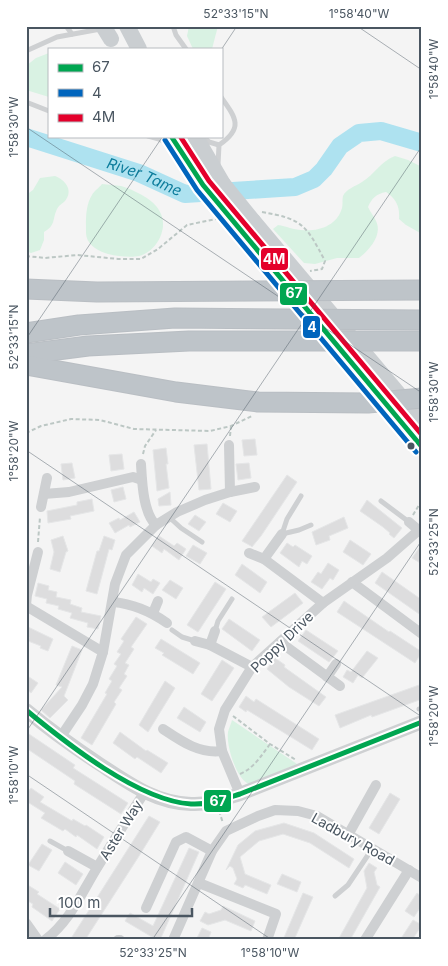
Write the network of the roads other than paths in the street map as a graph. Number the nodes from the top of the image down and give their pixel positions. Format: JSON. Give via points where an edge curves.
{"nodes":[{"id":1,"x":66,"y":26,"type":"edge"},
{"id":2,"x":173,"y":26,"type":"edge"},
{"id":3,"x":72,"y":34,"type":"junction"},
{"id":4,"x":112,"y":35,"type":"edge"},
{"id":5,"x":185,"y":48,"type":"edge"},
{"id":6,"x":26,"y":51,"type":"edge"},
{"id":7,"x":222,"y":99,"type":"edge"},
{"id":8,"x":26,"y":102,"type":"edge"},
{"id":9,"x":48,"y":110,"type":"edge"},
{"id":10,"x":156,"y":138,"type":"edge"},
{"id":11,"x":173,"y":138,"type":"edge"},
{"id":12,"x":196,"y":138,"type":"edge"},
{"id":13,"x":205,"y":138,"type":"edge"},
{"id":14,"x":219,"y":145,"type":"junction"},
{"id":15,"x":182,"y":152,"type":"junction"},
{"id":16,"x":221,"y":180,"type":"junction"},
{"id":17,"x":26,"y":289,"type":"edge"},
{"id":18,"x":422,"y":290,"type":"edge"},
{"id":19,"x":422,"y":320,"type":"edge"},
{"id":20,"x":26,"y":333,"type":"edge"},
{"id":21,"x":422,"y":341,"type":"edge"},
{"id":22,"x":26,"y":354,"type":"edge"},
{"id":23,"x":26,"y":365,"type":"edge"},
{"id":24,"x":422,"y":398,"type":"edge"},
{"id":25,"x":422,"y":422,"type":"edge"},
{"id":26,"x":229,"y":445,"type":"dead end"},
{"id":27,"x":422,"y":447,"type":"edge"},
{"id":28,"x":141,"y":464,"type":"road end"},
{"id":29,"x":47,"y":478,"type":"dead end"},
{"id":30,"x":142,"y":480,"type":"junction"},
{"id":31,"x":255,"y":487,"type":"dead end"},
{"id":32,"x":230,"y":492,"type":"junction"},
{"id":33,"x":44,"y":494,"type":"junction"},
{"id":34,"x":301,"y":496,"type":"dead end"},
{"id":35,"x":381,"y":501,"type":"dead end"},
{"id":36,"x":41,"y":507,"type":"road end"},
{"id":37,"x":169,"y":517,"type":"junction"},
{"id":38,"x":410,"y":522,"type":"joint"},
{"id":39,"x":156,"y":525,"type":"junction"},
{"id":40,"x":311,"y":525,"type":"dead end"},
{"id":41,"x":420,"y":532,"type":"edge"},
{"id":42,"x":282,"y":534,"type":"junction"},
{"id":43,"x":202,"y":542,"type":"dead end"},
{"id":44,"x":38,"y":552,"type":"road end"},
{"id":45,"x":249,"y":553,"type":"dead end"},
{"id":46,"x":264,"y":559,"type":"junction"},
{"id":47,"x":30,"y":568,"type":"edge"},
{"id":48,"x":352,"y":582,"type":"junction"},
{"id":49,"x":232,"y":599,"type":"dead end"},
{"id":50,"x":158,"y":601,"type":"dead end"},
{"id":51,"x":113,"y":602,"type":"junction"},
{"id":52,"x":322,"y":603,"type":"junction"},
{"id":53,"x":26,"y":606,"type":"edge"},
{"id":54,"x":153,"y":613,"type":"junction"},
{"id":55,"x":170,"y":627,"type":"joint"},
{"id":56,"x":214,"y":631,"type":"joint"},
{"id":57,"x":422,"y":634,"type":"edge"},
{"id":58,"x":195,"y":641,"type":"joint"},
{"id":59,"x":280,"y":642,"type":"junction"},
{"id":60,"x":210,"y":645,"type":"junction"},
{"id":61,"x":103,"y":652,"type":"junction"},
{"id":62,"x":336,"y":664,"type":"dead end"},
{"id":63,"x":252,"y":667,"type":"junction"},
{"id":64,"x":327,"y":677,"type":"junction"},
{"id":65,"x":340,"y":686,"type":"dead end"},
{"id":66,"x":26,"y":710,"type":"edge"},
{"id":67,"x":421,"y":713,"type":"edge"},
{"id":68,"x":163,"y":729,"type":"dead end"},
{"id":69,"x":60,"y":738,"type":"junction"},
{"id":70,"x":222,"y":751,"type":"junction"},
{"id":71,"x":376,"y":785,"type":"dead end"},
{"id":72,"x":144,"y":793,"type":"junction"},
{"id":73,"x":240,"y":794,"type":"junction"},
{"id":74,"x":348,"y":835,"type":"junction"},
{"id":75,"x":50,"y":841,"type":"dead end"},
{"id":76,"x":372,"y":849,"type":"junction"},
{"id":77,"x":68,"y":851,"type":"joint"},
{"id":78,"x":212,"y":851,"type":"junction"},
{"id":79,"x":98,"y":867,"type":"junction"},
{"id":80,"x":409,"y":870,"type":"junction"},
{"id":81,"x":422,"y":878,"type":"edge"},
{"id":82,"x":199,"y":883,"type":"junction"},
{"id":83,"x":335,"y":896,"type":"dead end"},
{"id":84,"x":146,"y":908,"type":"dead end"},
{"id":85,"x":26,"y":923,"type":"edge"},
{"id":86,"x":38,"y":940,"type":"edge"},
{"id":87,"x":45,"y":940,"type":"edge"},
{"id":88,"x":173,"y":940,"type":"edge"},
{"id":89,"x":267,"y":940,"type":"edge"},
{"id":90,"x":365,"y":940,"type":"edge"}],
"edges":[{"from":1,"to":3,"type":"lane"},
{"from":2,"to":5,"type":"lane"},
{"from":3,"to":4,"type":"lane"},
{"from":3,"to":6,"type":"lane"},
{"from":7,"to":14,"type":"lane","via":[[235,119],[230,138]]},
{"from":8,"to":9,"type":"lane"},
{"from":10,"to":15,"type":"lane"},
{"from":11,"to":15,"type":"main road"},
{"from":12,"to":16,"type":"main road"},
{"from":13,"to":14,"type":"lane"},
{"from":14,"to":16,"type":"lane"},
{"from":15,"to":27,"type":"main road","bridge":true,"via":[[228,220]]},
{"from":16,"to":25,"type":"main road","bridge":true,"via":[[258,216]]},
{"from":17,"to":18,"type":"highway","bridge":true,"via":[[97,292]]},
{"from":19,"to":20,"type":"highway","bridge":true,"via":[[174,318],[79,325]]},
{"from":21,"to":22,"type":"highway","bridge":true,"via":[[189,341],[88,346]]},
{"from":23,"to":24,"type":"highway","bridge":true,"via":[[176,392],[258,402],[368,403]]},
{"from":26,"to":32,"type":"street"},
{"from":28,"to":30,"type":"street"},
{"from":29,"to":33,"type":"street"},
{"from":30,"to":33,"type":"street","via":[[133,477],[69,492]]},
{"from":30,"to":39,"type":"street","via":[[148,516]]},
{"from":31,"to":32,"type":"street"},
{"from":32,"to":37,"type":"street"},
{"from":33,"to":36,"type":"street"},
{"from":34,"to":42,"type":"lane"},
{"from":35,"to":38,"type":"lane"},
{"from":37,"to":39,"type":"street"},
{"from":37,"to":43,"type":"lane"},
{"from":38,"to":41,"type":"street","name":"Poppy Drive"},
{"from":39,"to":51,"type":"street","via":[[126,555],[115,584]]},
{"from":40,"to":42,"type":"lane"},
{"from":41,"to":48,"type":"street","name":"Poppy Drive"},
{"from":42,"to":46,"type":"street"},
{"from":44,"to":47,"type":"street"},
{"from":45,"to":46,"type":"street"},
{"from":46,"to":52,"type":"street"},
{"from":47,"to":53,"type":"street"},
{"from":48,"to":52,"type":"street","name":"Poppy Drive"},
{"from":48,"to":57,"type":"street"},
{"from":49,"to":56,"type":"lane"},
{"from":50,"to":54,"type":"street"},
{"from":51,"to":54,"type":"street"},
{"from":51,"to":61,"type":"street"},
{"from":52,"to":59,"type":"street","name":"Poppy Drive"},
{"from":53,"to":61,"type":"street"},
{"from":54,"to":55,"type":"street"},
{"from":55,"to":58,"type":"lane"},
{"from":56,"to":60,"type":"street"},
{"from":58,"to":60,"type":"street"},
{"from":59,"to":63,"type":"street","name":"Poppy Drive"},
{"from":59,"to":64,"type":"street"},
{"from":60,"to":63,"type":"street"},
{"from":61,"to":69,"type":"street","via":[[90,691]]},
{"from":62,"to":64,"type":"street"},
{"from":63,"to":70,"type":"street","name":"Poppy Drive","via":[[225,710],[219,729]]},
{"from":64,"to":65,"type":"street"},
{"from":66,"to":69,"type":"street"},
{"from":67,"to":73,"type":"street","via":[[408,726]]},
{"from":68,"to":70,"type":"street","via":[[183,747]]},
{"from":69,"to":72,"type":"street"},
{"from":70,"to":73,"type":"street","name":"Poppy Drive"},
{"from":71,"to":74,"type":"street"},
{"from":72,"to":73,"type":"street","via":[[184,804],[215,802]]},
{"from":72,"to":79,"type":"street","name":"Aster Way"},
{"from":74,"to":76,"type":"street","name":"Ladbury Road"},
{"from":74,"to":78,"type":"street","name":"Ladbury Road","via":[[317,816],[275,810],[226,831]]},
{"from":75,"to":77,"type":"lane"},
{"from":76,"to":80,"type":"street","name":"Ladbury Road"},
{"from":76,"to":83,"type":"lane","via":[[348,884]]},
{"from":77,"to":79,"type":"street","name":"Aster Way"},
{"from":78,"to":82,"type":"street","name":"Ladbury Road"},
{"from":78,"to":84,"type":"street","via":[[186,837],[176,842]]},
{"from":79,"to":87,"type":"street","name":"Aster Way","via":[[70,914]]},
{"from":80,"to":81,"type":"street","name":"Ladbury Road"},
{"from":80,"to":90,"type":"street"},
{"from":82,"to":88,"type":"street","name":"Ladbury Road"},
{"from":82,"to":89,"type":"street","via":[[276,914]]},
{"from":85,"to":86,"type":"street"}]}
